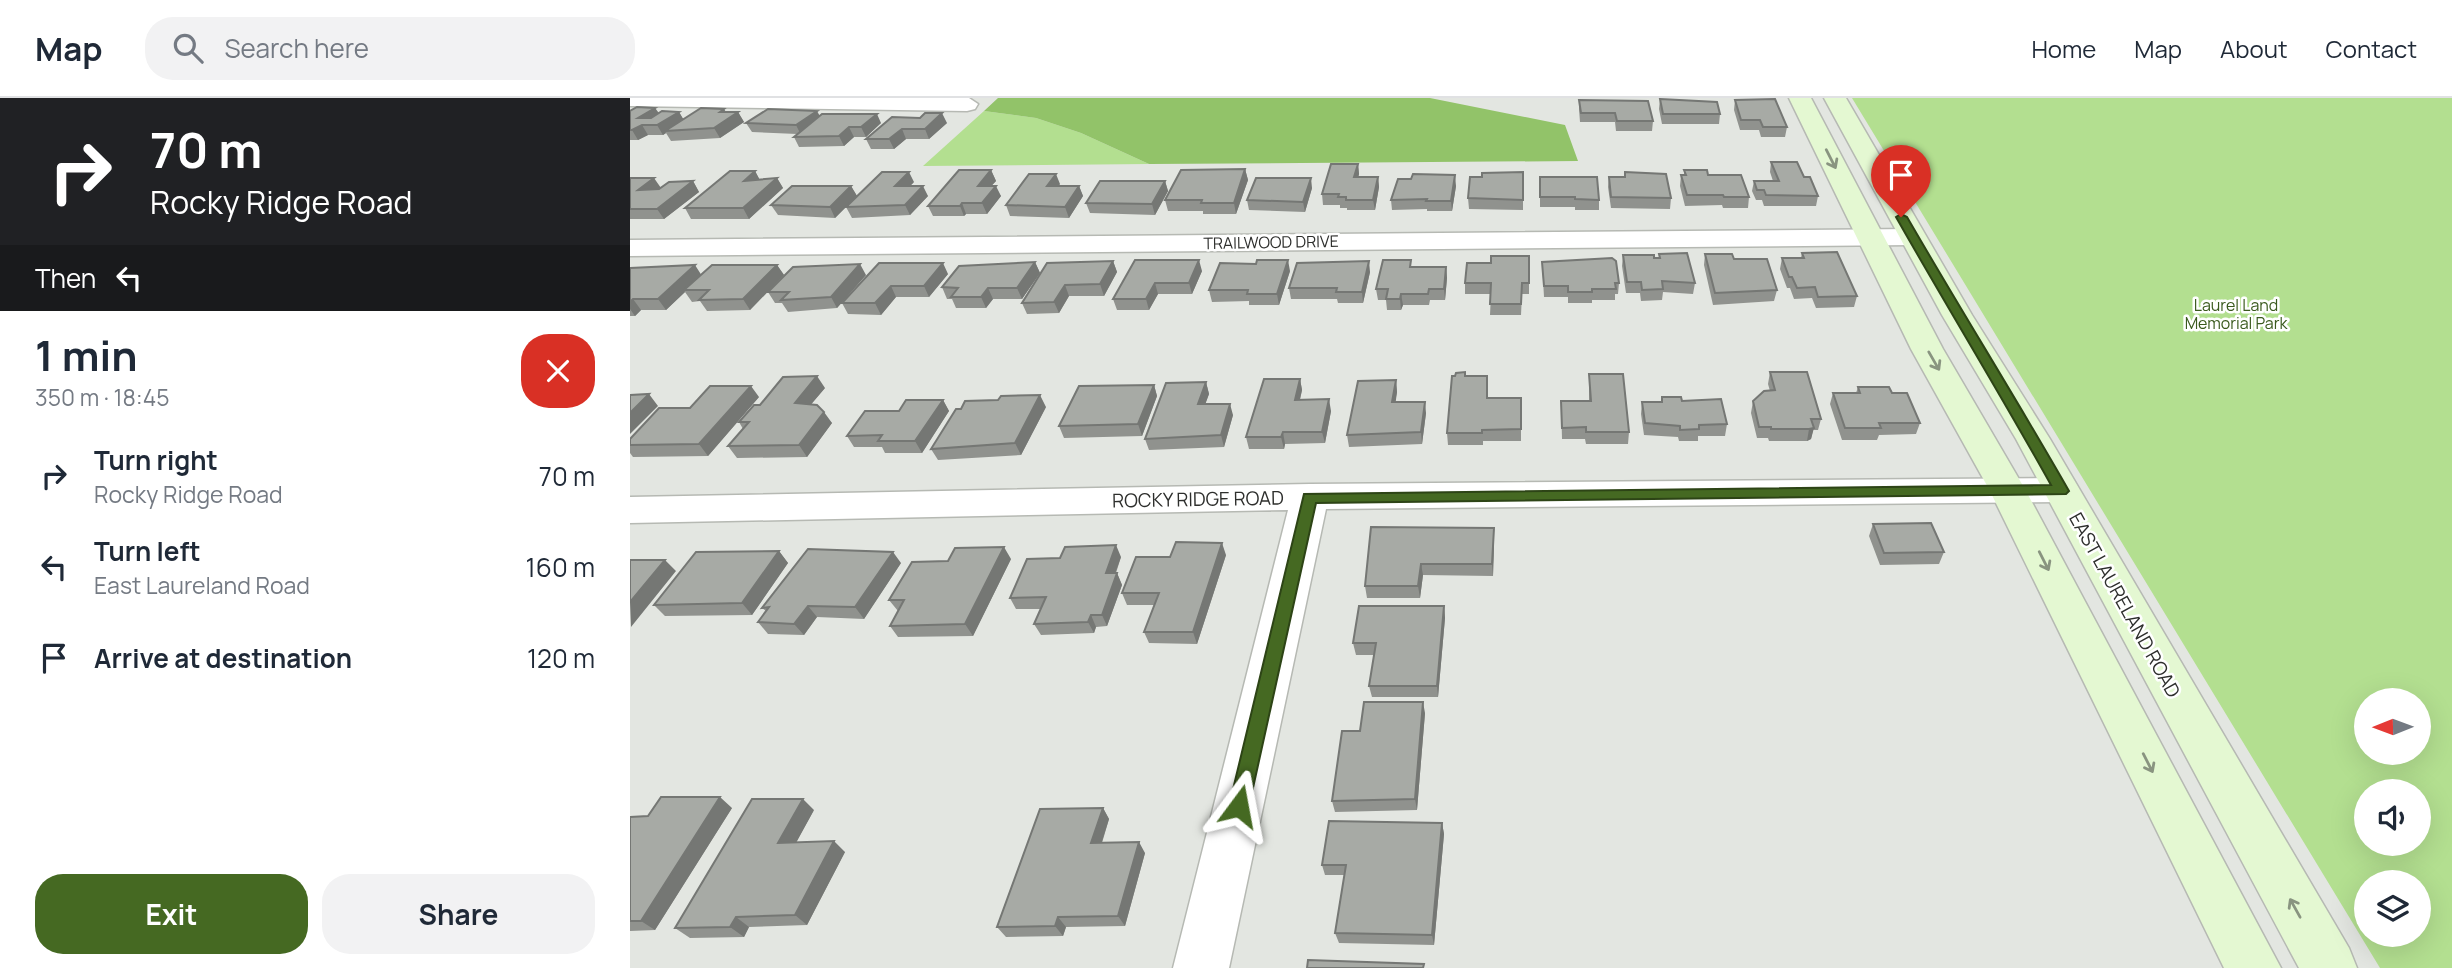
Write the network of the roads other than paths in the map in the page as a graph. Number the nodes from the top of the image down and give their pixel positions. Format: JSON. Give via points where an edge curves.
{"nodes":[{"id":1,"x":1800,"y":98,"type":"edge"},
{"id":2,"x":1835,"y":98,"type":"edge"},
{"id":3,"x":630,"y":99,"type":"edge"},
{"id":4,"x":869,"y":101,"type":"edge"},
{"id":5,"x":967,"y":104,"type":"dead end"},
{"id":6,"x":1869,"y":236,"type":"junction"},
{"id":7,"x":1912,"y":237,"type":"junction"},
{"id":8,"x":630,"y":248,"type":"edge"},
{"id":9,"x":2008,"y":491,"type":"junction"},
{"id":10,"x":2061,"y":491,"type":"junction"},
{"id":11,"x":1310,"y":497,"type":"junction"},
{"id":12,"x":630,"y":510,"type":"edge"},
{"id":13,"x":1202,"y":968,"type":"edge"},
{"id":14,"x":2253,"y":968,"type":"edge"},
{"id":15,"x":2329,"y":968,"type":"edge"}],
"edges":[{"from":1,"to":6,"type":"main road","one_way":true},
{"from":2,"to":7,"type":"main road","name":"EAST LAURELAND ROAD"},
{"from":3,"to":4,"type":"street"},
{"from":4,"to":5,"type":"street"},
{"from":6,"to":7,"type":"street","name":"TRAILWOOD DRIVE"},
{"from":6,"to":8,"type":"street","name":"TRAILWOOD DRIVE"},
{"from":6,"to":9,"type":"main road","one_way":true},
{"from":7,"to":10,"type":"main road","name":"EAST LAURELAND ROAD"},
{"from":9,"to":10,"type":"street","name":"ROCKY RIDGE ROAD"},
{"from":9,"to":11,"type":"street","name":"ROCKY RIDGE ROAD"},
{"from":9,"to":14,"type":"main road","one_way":true},
{"from":15,"to":10,"type":"main road","name":"EAST LAURELAND ROAD","one_way":true},
{"from":11,"to":12,"type":"street","name":"ROCKY RIDGE ROAD"},
{"from":11,"to":13,"type":"street"}]}
